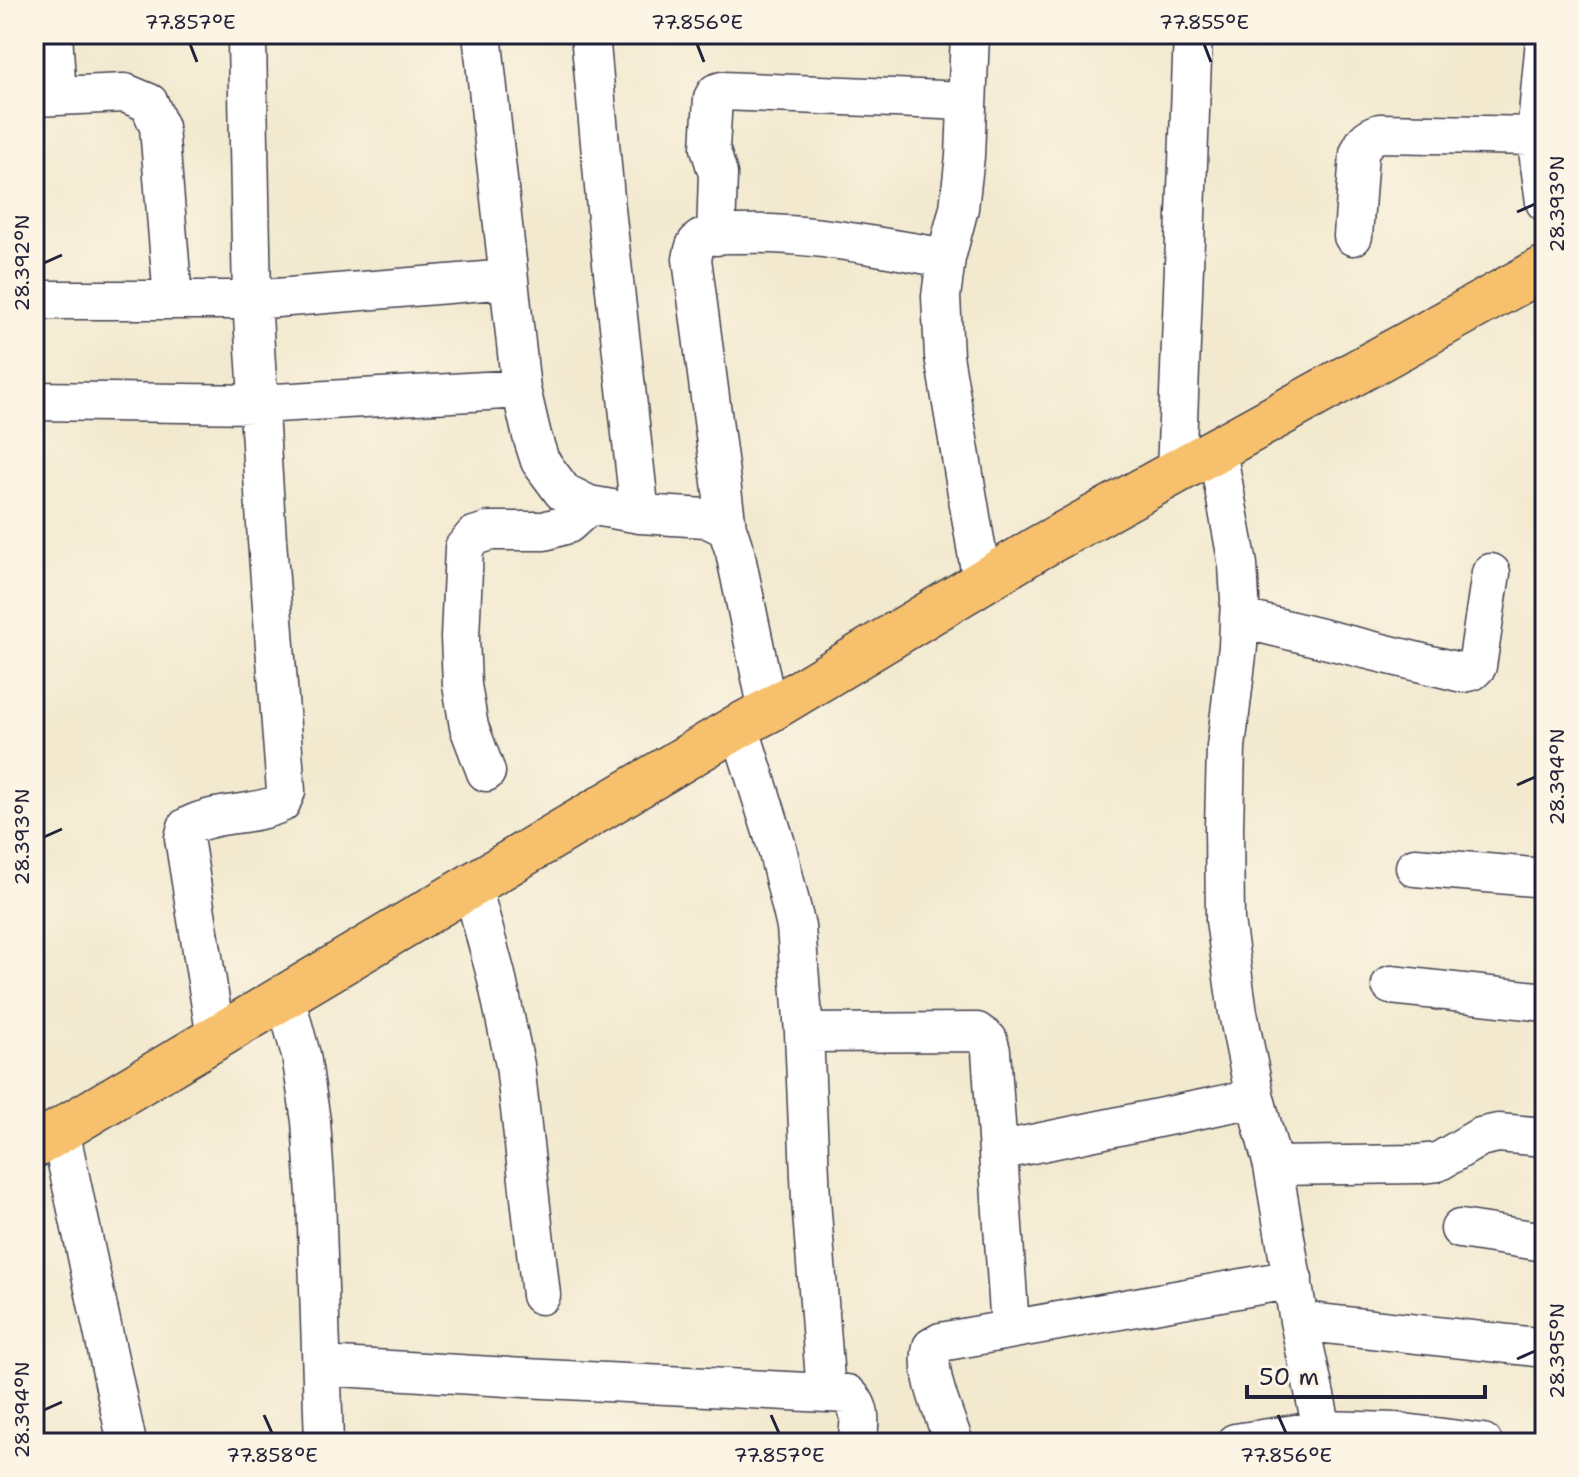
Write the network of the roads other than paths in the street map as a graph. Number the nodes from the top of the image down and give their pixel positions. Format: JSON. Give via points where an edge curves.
{"nodes":[{"id":1,"x":53,"y":34,"type":"edge"},
{"id":2,"x":482,"y":34,"type":"edge"},
{"id":3,"x":590,"y":34,"type":"edge"},
{"id":4,"x":970,"y":34,"type":"edge"},
{"id":5,"x":1193,"y":34,"type":"edge"},
{"id":6,"x":247,"y":40,"type":"dead end"},
{"id":7,"x":1545,"y":40,"type":"edge"},
{"id":8,"x":46,"y":96,"type":"edge"},
{"id":9,"x":967,"y":101,"type":"junction"},
{"id":10,"x":1536,"y":136,"type":"junction"},
{"id":11,"x":1545,"y":202,"type":"edge"},
{"id":12,"x":716,"y":236,"type":"junction"},
{"id":13,"x":1353,"y":236,"type":"dead end"},
{"id":14,"x":946,"y":258,"type":"junction"},
{"id":15,"x":1545,"y":268,"type":"edge"},
{"id":16,"x":509,"y":279,"type":"junction"},
{"id":17,"x":34,"y":300,"type":"edge"},
{"id":18,"x":173,"y":300,"type":"junction"},
{"id":19,"x":252,"y":300,"type":"junction"},
{"id":20,"x":521,"y":389,"type":"junction"},
{"id":21,"x":34,"y":401,"type":"edge"},
{"id":22,"x":258,"y":404,"type":"junction"},
{"id":23,"x":1217,"y":450,"type":"junction"},
{"id":24,"x":1176,"y":472,"type":"junction"},
{"id":25,"x":589,"y":505,"type":"junction"},
{"id":26,"x":640,"y":514,"type":"junction"},
{"id":27,"x":727,"y":528,"type":"junction"},
{"id":28,"x":1491,"y":573,"type":"dead end"},
{"id":29,"x":982,"y":582,"type":"junction"},
{"id":30,"x":1239,"y":618,"type":"junction"},
{"id":31,"x":753,"y":719,"type":"junction"},
{"id":32,"x":486,"y":772,"type":"dead end"},
{"id":33,"x":1415,"y":867,"type":"dead end"},
{"id":34,"x":1545,"y":878,"type":"edge"},
{"id":35,"x":472,"y":886,"type":"junction"},
{"id":36,"x":1391,"y":985,"type":"dead end"},
{"id":37,"x":285,"y":996,"type":"junction"},
{"id":38,"x":1545,"y":1002,"type":"edge"},
{"id":39,"x":804,"y":1033,"type":"junction"},
{"id":40,"x":216,"y":1038,"type":"junction"},
{"id":41,"x":1255,"y":1098,"type":"junction"},
{"id":42,"x":1545,"y":1137,"type":"edge"},
{"id":43,"x":47,"y":1138,"type":"edge"},
{"id":44,"x":998,"y":1151,"type":"junction"},
{"id":45,"x":1273,"y":1166,"type":"junction"},
{"id":46,"x":1460,"y":1229,"type":"dead end"},
{"id":47,"x":1545,"y":1242,"type":"edge"},
{"id":48,"x":1293,"y":1279,"type":"junction"},
{"id":49,"x":541,"y":1295,"type":"dead end"},
{"id":50,"x":1299,"y":1321,"type":"junction"},
{"id":51,"x":1010,"y":1328,"type":"junction"},
{"id":52,"x":1545,"y":1348,"type":"edge"},
{"id":53,"x":322,"y":1366,"type":"junction"},
{"id":54,"x":826,"y":1392,"type":"junction"},
{"id":55,"x":1324,"y":1436,"type":"edge"},
{"id":56,"x":127,"y":1443,"type":"edge"},
{"id":57,"x":324,"y":1443,"type":"edge"},
{"id":58,"x":857,"y":1443,"type":"edge"},
{"id":59,"x":954,"y":1443,"type":"edge"},
{"id":60,"x":1235,"y":1443,"type":"edge"},
{"id":61,"x":1483,"y":1443,"type":"edge"}],
"edges":[{"from":1,"to":8,"type":"street"},
{"from":2,"to":16,"type":"street"},
{"from":3,"to":26,"type":"street"},
{"from":4,"to":9,"type":"street"},
{"from":5,"to":24,"type":"street"},
{"from":6,"to":19,"type":"street"},
{"from":7,"to":10,"type":"street"},
{"from":8,"to":18,"type":"street","via":[[125,93],[149,103],[159,127]]},
{"from":9,"to":12,"type":"street","via":[[716,93],[710,148],[718,174]]},
{"from":9,"to":14,"type":"street","via":[[959,208]]},
{"from":10,"to":11,"type":"street"},
{"from":10,"to":13,"type":"street","via":[[1371,136],[1359,154]]},
{"from":12,"to":14,"type":"street","via":[[820,238]]},
{"from":12,"to":27,"type":"street","via":[[695,245],[692,259]]},
{"from":14,"to":29,"type":"street","via":[[941,297],[944,356]]},
{"from":15,"to":23,"type":"main road"},
{"from":16,"to":19,"type":"street"},
{"from":16,"to":20,"type":"street"},
{"from":17,"to":18,"type":"street"},
{"from":18,"to":19,"type":"street"},
{"from":19,"to":22,"type":"street"},
{"from":20,"to":22,"type":"street"},
{"from":20,"to":25,"type":"street","via":[[540,461],[563,492]]},
{"from":21,"to":22,"type":"street"},
{"from":22,"to":40,"type":"street","via":[[286,791],[281,803],[268,809],[187,827],[184,838]]},
{"from":23,"to":24,"type":"main road"},
{"from":23,"to":30,"type":"street","via":[[1238,565]]},
{"from":24,"to":29,"type":"main road"},
{"from":25,"to":26,"type":"street"},
{"from":25,"to":32,"type":"street","via":[[568,524],[544,531],[490,531],[474,536],[464,548],[462,685],[469,727]]},
{"from":26,"to":27,"type":"street","via":[[706,518]]},
{"from":27,"to":31,"type":"street","via":[[735,552]]},
{"from":28,"to":30,"type":"street","via":[[1477,666],[1463,673]]},
{"from":29,"to":31,"type":"main road"},
{"from":30,"to":41,"type":"street","via":[[1226,747],[1225,920]]},
{"from":31,"to":35,"type":"main road"},
{"from":31,"to":39,"type":"street","via":[[796,927]]},
{"from":33,"to":34,"type":"street"},
{"from":35,"to":37,"type":"main road"},
{"from":35,"to":49,"type":"street","via":[[515,1065]]},
{"from":36,"to":38,"type":"street"},
{"from":37,"to":40,"type":"main road"},
{"from":37,"to":53,"type":"street","via":[[311,1121]]},
{"from":39,"to":44,"type":"street","via":[[977,1032],[988,1040],[991,1051]]},
{"from":39,"to":54,"type":"street"},
{"from":40,"to":43,"type":"main road"},
{"from":41,"to":44,"type":"street"},
{"from":41,"to":45,"type":"street"},
{"from":42,"to":45,"type":"street","via":[[1480,1137],[1438,1162]]},
{"from":43,"to":56,"type":"street"},
{"from":44,"to":51,"type":"street"},
{"from":45,"to":48,"type":"street"},
{"from":46,"to":47,"type":"street"},
{"from":48,"to":50,"type":"street"},
{"from":48,"to":51,"type":"street"},
{"from":50,"to":52,"type":"street"},
{"from":50,"to":55,"type":"street"},
{"from":51,"to":59,"type":"street","via":[[932,1347],[932,1375]]},
{"from":53,"to":54,"type":"street"},
{"from":53,"to":57,"type":"street"},
{"from":54,"to":58,"type":"street","via":[[847,1394],[855,1401]]},
{"from":55,"to":60,"type":"street"},
{"from":55,"to":61,"type":"street","via":[[1396,1432]]}]}
